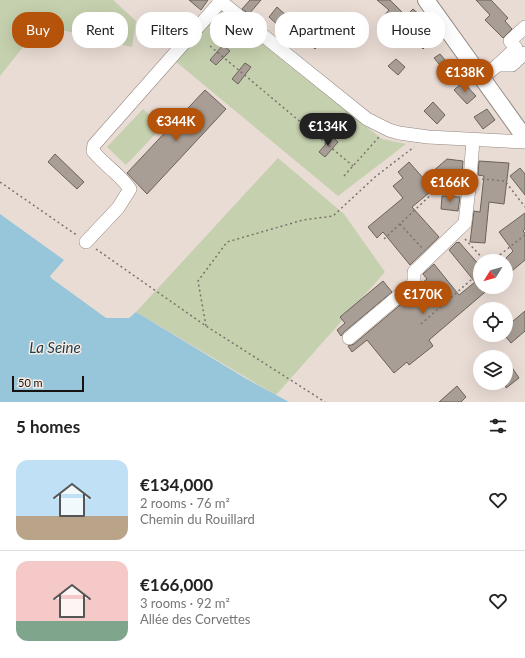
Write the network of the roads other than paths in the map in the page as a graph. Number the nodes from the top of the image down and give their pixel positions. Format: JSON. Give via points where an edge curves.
{"nodes":[{"id":1,"x":220,"y":0,"type":"edge"},
{"id":2,"x":426,"y":0,"type":"edge"},
{"id":3,"x":436,"y":0,"type":"edge"},
{"id":4,"x":525,"y":27,"type":"edge"},
{"id":5,"x":525,"y":53,"type":"edge"},
{"id":6,"x":487,"y":69,"type":"junction"},
{"id":7,"x":525,"y":124,"type":"edge"},
{"id":8,"x":525,"y":138,"type":"edge"},
{"id":9,"x":472,"y":140,"type":"junction"},
{"id":10,"x":525,"y":142,"type":"edge"},
{"id":11,"x":86,"y":242,"type":"road end"},
{"id":12,"x":349,"y":338,"type":"dead end"}],
"edges":[{"from":1,"to":9,"type":"street","via":[[367,119],[389,130],[428,137]]},
{"from":1,"to":11,"type":"street","via":[[94,144],[93,151],[99,159],[130,189],[118,208]]},
{"from":2,"to":6,"type":"main road"},
{"from":3,"to":6,"type":"main road"},
{"from":4,"to":6,"type":"street","via":[[510,41],[516,48]]},
{"from":5,"to":6,"type":"street","via":[[512,65]]},
{"from":6,"to":7,"type":"main road"},
{"from":6,"to":8,"type":"main road"},
{"from":9,"to":10,"type":"street"},
{"from":9,"to":12,"type":"street","via":[[465,223],[414,272],[414,283]]}]}
